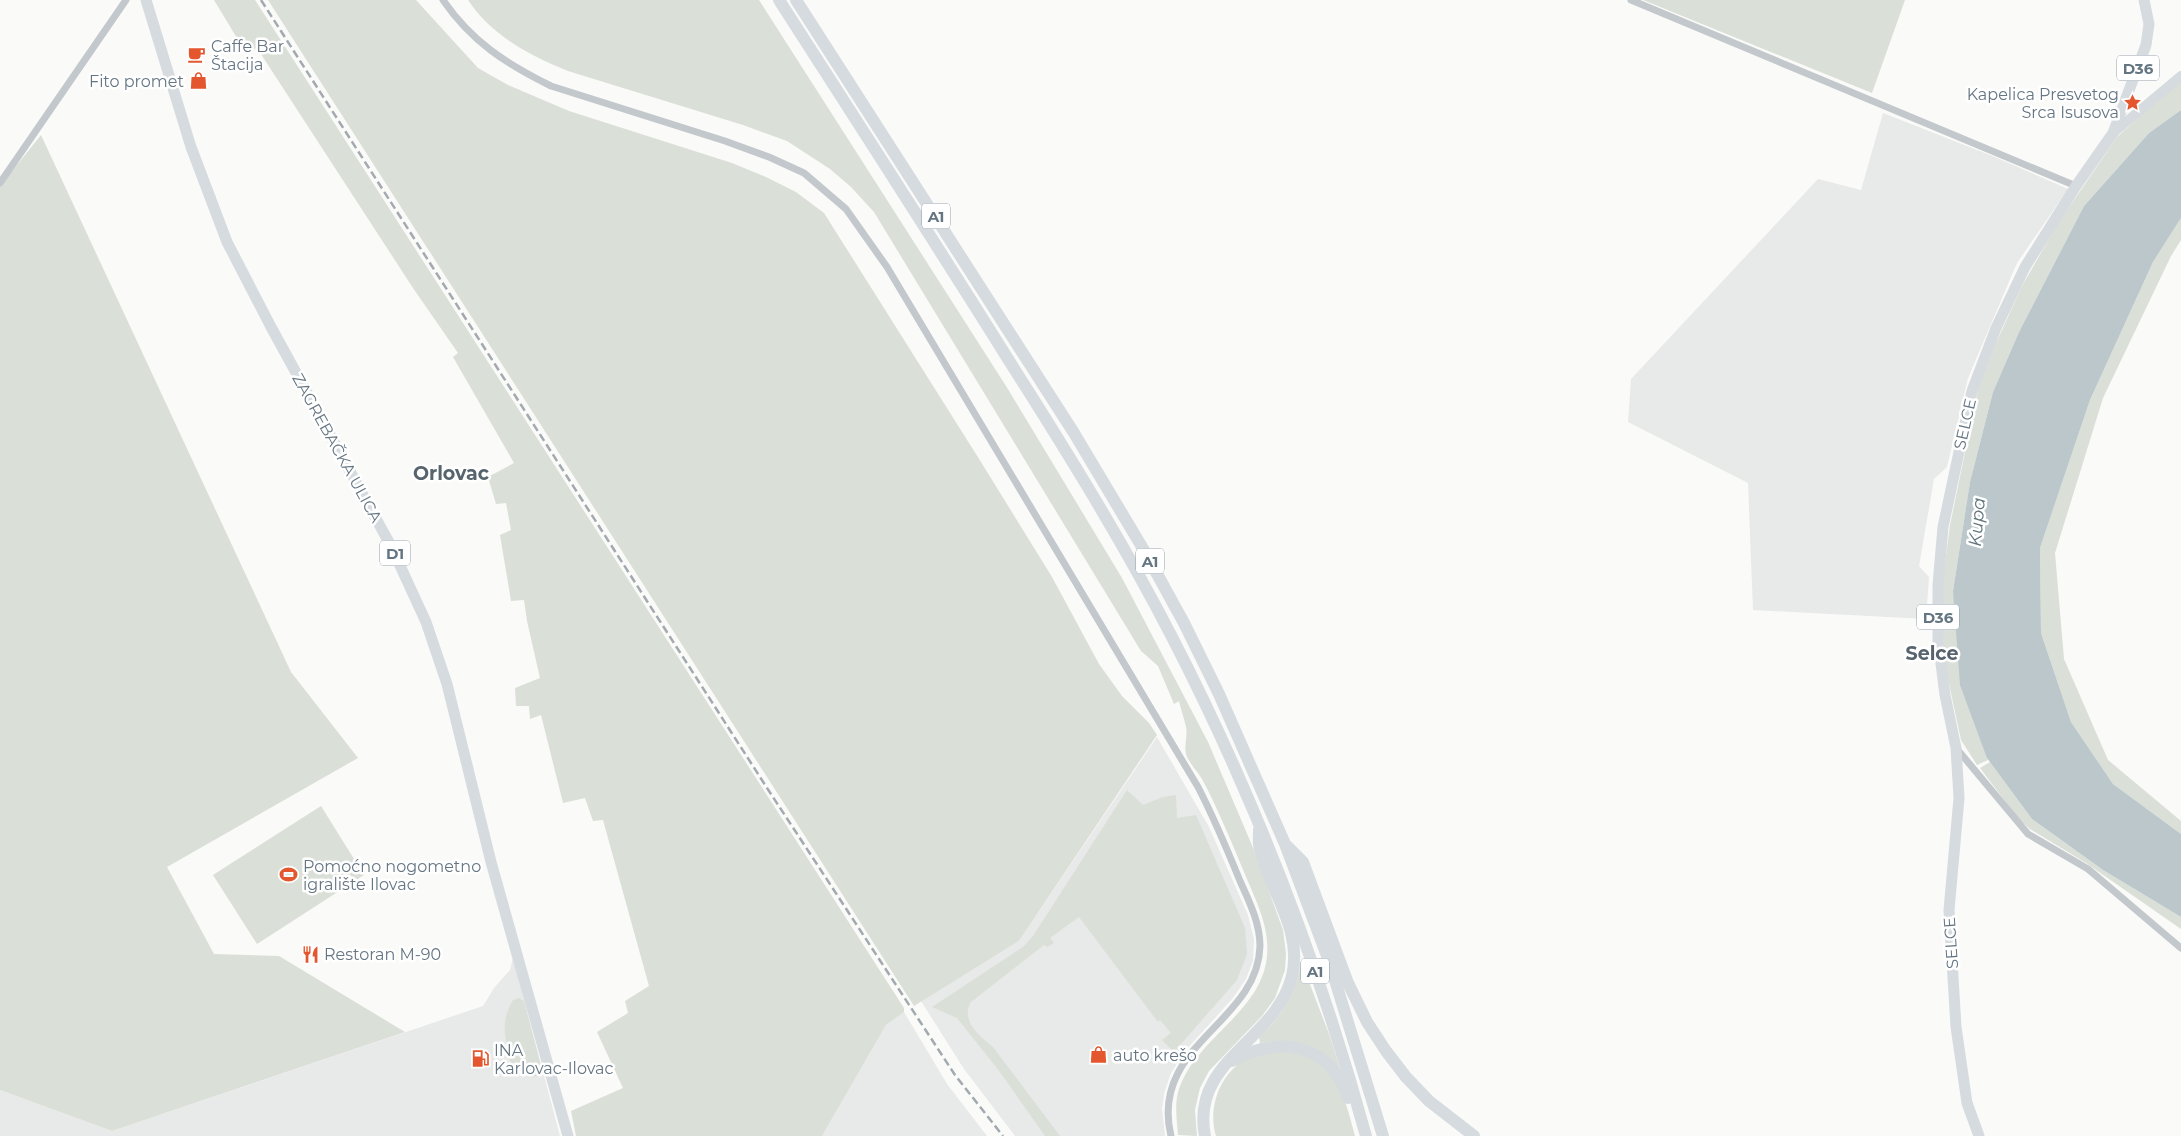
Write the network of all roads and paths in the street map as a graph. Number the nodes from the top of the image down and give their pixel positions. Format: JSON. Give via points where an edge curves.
{"nodes":[{"id":1,"x":126,"y":0,"type":"edge"},
{"id":2,"x":146,"y":0,"type":"edge"},
{"id":3,"x":443,"y":0,"type":"edge"},
{"id":4,"x":779,"y":0,"type":"edge"},
{"id":5,"x":796,"y":0,"type":"edge"},
{"id":6,"x":1631,"y":0,"type":"edge"},
{"id":7,"x":2144,"y":0,"type":"edge"},
{"id":8,"x":2181,"y":76,"type":"edge"},
{"id":9,"x":2113,"y":133,"type":"junction"},
{"id":10,"x":0,"y":182,"type":"edge"},
{"id":11,"x":2076,"y":186,"type":"junction"},
{"id":12,"x":1956,"y":748,"type":"junction"},
{"id":13,"x":1259,"y":823,"type":"junction"},
{"id":14,"x":1285,"y":844,"type":"junction"},
{"id":15,"x":2181,"y":948,"type":"edge"},
{"id":16,"x":1224,"y":1066,"type":"junction"},
{"id":17,"x":1362,"y":1121,"type":"junction"},
{"id":18,"x":568,"y":1136,"type":"edge"},
{"id":19,"x":1171,"y":1136,"type":"edge"},
{"id":20,"x":1205,"y":1136,"type":"edge"},
{"id":21,"x":1366,"y":1136,"type":"edge"},
{"id":22,"x":1383,"y":1136,"type":"edge"},
{"id":23,"x":1474,"y":1136,"type":"edge"},
{"id":24,"x":1979,"y":1136,"type":"edge"}],
"edges":[{"from":1,"to":10,"type":"street"},
{"from":2,"to":18,"type":"main road","name":"ZAGREBAČKA ULICA","number":"D1","via":[[192,147],[227,242],[391,546],[426,622],[447,684],[491,862]]},
{"from":3,"to":19,"type":"street","via":[[480,43],[528,75],[569,93],[769,157],[804,173],[846,209],[887,267],[1198,787],[1226,844],[1253,914],[1260,944],[1258,964],[1247,989],[1177,1072],[1168,1105]]},
{"from":4,"to":13,"type":"highway","number":"A1","via":[[979,312],[1128,554],[1202,697]]},
{"from":5,"to":14,"type":"highway","number":"A1","via":[[995,308],[1145,552],[1214,685]]},
{"from":6,"to":11,"type":"street"},
{"from":7,"to":9,"type":"main road","number":"D36","via":[[2149,24],[2146,45]]},
{"from":8,"to":9,"type":"main road"},
{"from":9,"to":11,"type":"main road","name":"SELCE","number":"D36"},
{"from":11,"to":12,"type":"main road","name":"SELCE","number":"D36","via":[[2025,267],[1996,328],[1972,391],[1957,459],[1943,527],[1938,584],[1938,640]]},
{"from":12,"to":15,"type":"street","name":"SELCE","via":[[2028,834],[2088,869]]},
{"from":12,"to":24,"type":"main road","name":"SELCE","number":"D36","via":[[1959,798],[1950,919],[1956,1027],[1967,1103]]},
{"from":13,"to":16,"type":"highway","via":[[1259,848],[1291,932],[1294,964],[1286,994],[1266,1022]]},
{"from":13,"to":17,"type":"highway","number":"A1","via":[[1313,966]]},
{"from":14,"to":22,"type":"highway","number":"A1","via":[[1330,964]]},
{"from":14,"to":23,"type":"highway","via":[[1303,862],[1348,983],[1376,1036],[1406,1077],[1429,1101]]},
{"from":16,"to":17,"type":"highway","via":[[1265,1048],[1295,1047],[1308,1052],[1319,1057],[1339,1078],[1352,1113]]},
{"from":16,"to":20,"type":"highway","via":[[1205,1096],[1202,1115]]},
{"from":17,"to":21,"type":"highway","number":"A1"}]}
